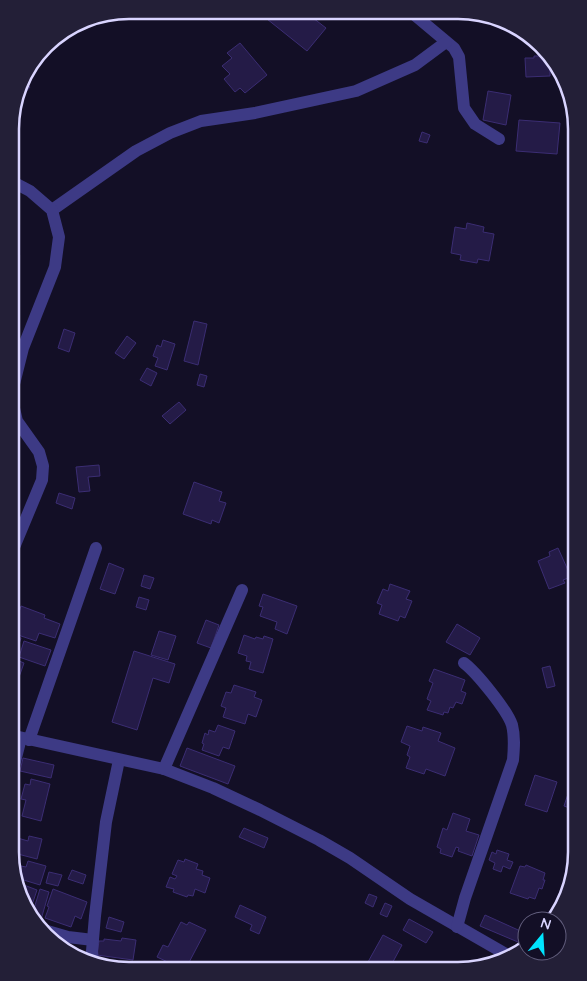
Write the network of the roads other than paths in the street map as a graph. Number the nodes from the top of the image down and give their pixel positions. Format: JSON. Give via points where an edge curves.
{"nodes":[{"id":1,"x":419,"y":19,"type":"edge"},
{"id":2,"x":446,"y":42,"type":"junction"},
{"id":3,"x":499,"y":139,"type":"dead end"},
{"id":4,"x":19,"y":186,"type":"edge"},
{"id":5,"x":52,"y":210,"type":"junction"},
{"id":6,"x":19,"y":364,"type":"edge"},
{"id":7,"x":19,"y":424,"type":"edge"},
{"id":8,"x":19,"y":535,"type":"edge"},
{"id":9,"x":96,"y":548,"type":"dead end"},
{"id":10,"x":242,"y":590,"type":"dead end"},
{"id":11,"x":464,"y":663,"type":"dead end"},
{"id":12,"x":20,"y":738,"type":"edge"},
{"id":13,"x":119,"y":760,"type":"junction"},
{"id":14,"x":164,"y":770,"type":"junction"},
{"id":15,"x":458,"y":927,"type":"junction"},
{"id":16,"x":54,"y":933,"type":"edge"},
{"id":17,"x":93,"y":940,"type":"junction"},
{"id":18,"x":503,"y":953,"type":"edge"},
{"id":19,"x":93,"y":956,"type":"edge"}],
"edges":[{"from":1,"to":2,"type":"street"},
{"from":2,"to":3,"type":"street","via":[[459,58],[464,108],[475,124]]},
{"from":2,"to":5,"type":"street","via":[[415,65],[356,91],[256,113],[201,120],[170,133],[136,151]]},
{"from":4,"to":5,"type":"street"},
{"from":5,"to":6,"type":"street","via":[[59,237],[55,267]]},
{"from":7,"to":8,"type":"street","via":[[40,452],[43,466],[42,480]]},
{"from":9,"to":12,"type":"street"},
{"from":10,"to":14,"type":"street"},
{"from":11,"to":15,"type":"street","via":[[475,672],[500,706],[511,723],[514,736],[513,760]]},
{"from":12,"to":13,"type":"street"},
{"from":13,"to":14,"type":"street"},
{"from":13,"to":17,"type":"street","via":[[106,822]]},
{"from":14,"to":15,"type":"street","via":[[221,792],[319,840]]},
{"from":15,"to":18,"type":"street"},
{"from":16,"to":17,"type":"street"},
{"from":17,"to":19,"type":"street"}]}
